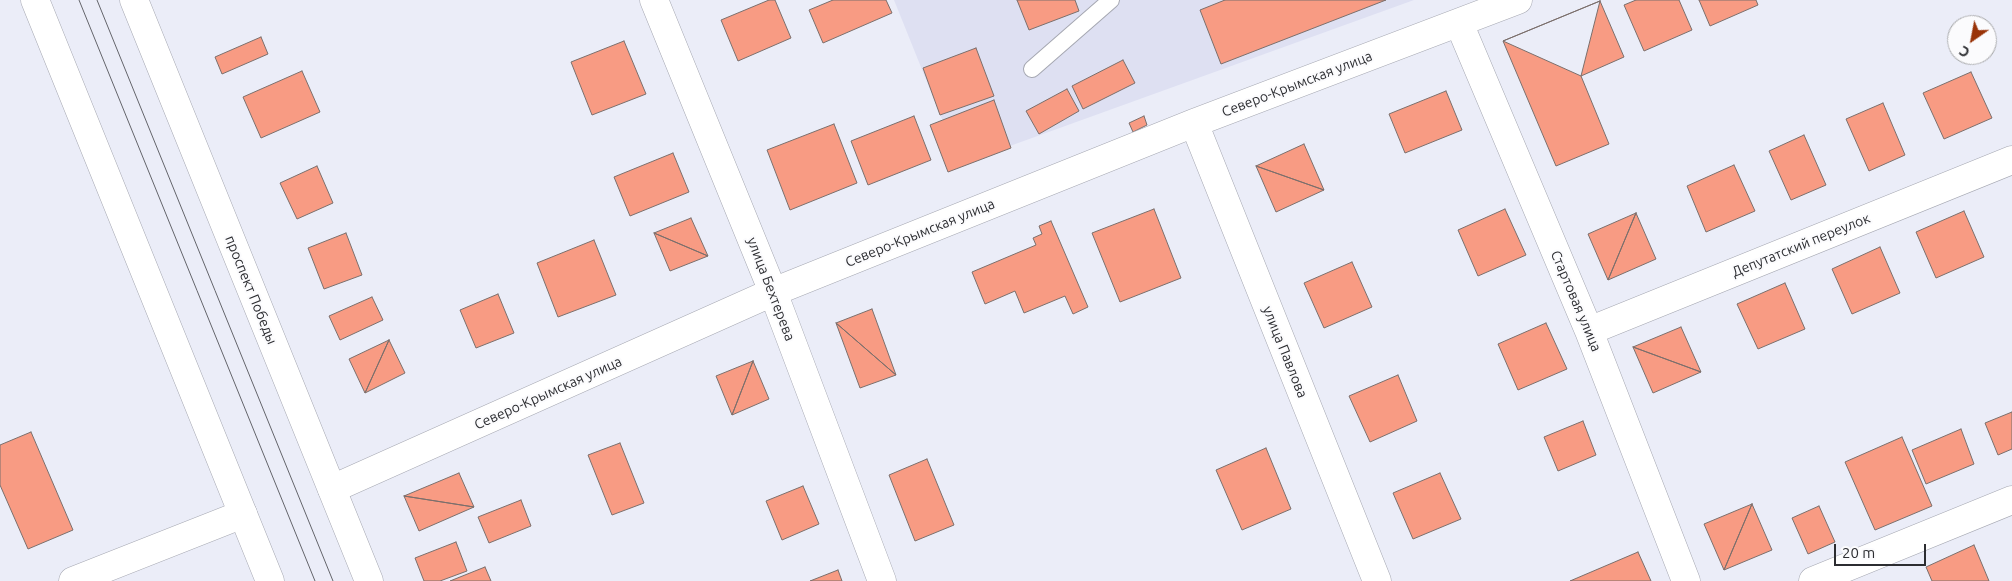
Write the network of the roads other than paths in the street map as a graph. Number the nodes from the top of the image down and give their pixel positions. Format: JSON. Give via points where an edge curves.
{"nodes":[{"id":1,"x":35,"y":0,"type":"edge"},
{"id":2,"x":134,"y":0,"type":"edge"},
{"id":3,"x":654,"y":0,"type":"edge"},
{"id":4,"x":1111,"y":0,"type":"edge"},
{"id":5,"x":1518,"y":0,"type":"edge"},
{"id":6,"x":1459,"y":23,"type":"junction"},
{"id":7,"x":1032,"y":69,"type":"dead end"},
{"id":8,"x":1194,"y":123,"type":"junction"},
{"id":9,"x":2012,"y":160,"type":"edge"},
{"id":10,"x":773,"y":292,"type":"junction"},
{"id":11,"x":1589,"y":331,"type":"junction"},
{"id":12,"x":332,"y":489,"type":"junction"},
{"id":13,"x":2012,"y":500,"type":"edge"},
{"id":14,"x":243,"y":514,"type":"junction"},
{"id":15,"x":73,"y":581,"type":"edge"},
{"id":16,"x":270,"y":581,"type":"edge"},
{"id":17,"x":369,"y":581,"type":"edge"},
{"id":18,"x":882,"y":581,"type":"edge"},
{"id":19,"x":1377,"y":581,"type":"edge"},
{"id":20,"x":1686,"y":581,"type":"edge"},
{"id":21,"x":1813,"y":581,"type":"edge"}],
"edges":[{"from":1,"to":14,"type":"street"},
{"from":2,"to":12,"type":"street","name":"проспект Победы"},
{"from":3,"to":10,"type":"street","name":"улица Бехтерева"},
{"from":4,"to":7,"type":"lane"},
{"from":5,"to":6,"type":"street","name":"Северо-Крымская улица"},
{"from":6,"to":8,"type":"street","name":"Северо-Крымская улица"},
{"from":6,"to":11,"type":"street","name":"Стартовая улица"},
{"from":8,"to":10,"type":"street","name":"Северо-Крымская улица"},
{"from":8,"to":19,"type":"street","name":"улица Павлова"},
{"from":9,"to":11,"type":"street","name":"Депутатский переулок"},
{"from":10,"to":12,"type":"street","name":"Северо-Крымская улица"},
{"from":10,"to":18,"type":"street","name":"улица Бехтерева"},
{"from":11,"to":20,"type":"street","name":"Стартовая улица"},
{"from":12,"to":17,"type":"street","name":"проспект Победы"},
{"from":13,"to":21,"type":"street"},
{"from":14,"to":15,"type":"street"},
{"from":14,"to":16,"type":"street"}]}
